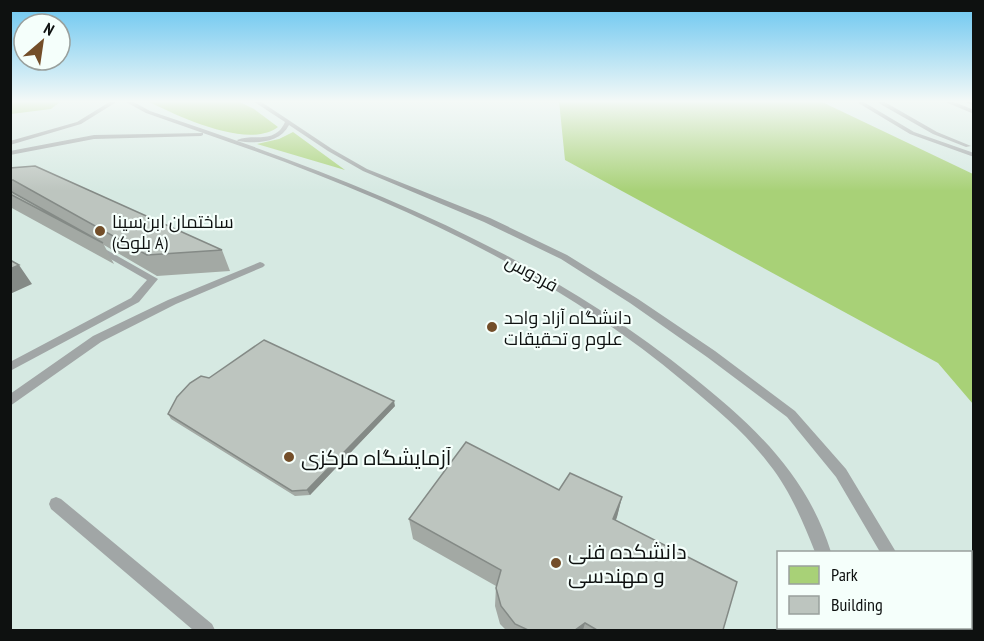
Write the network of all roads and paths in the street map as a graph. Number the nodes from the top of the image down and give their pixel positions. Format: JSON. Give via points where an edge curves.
{"nodes":[{"id":1,"x":52,"y":131,"type":"edge"},
{"id":2,"x":203,"y":131,"type":"edge"},
{"id":3,"x":284,"y":131,"type":"edge"},
{"id":4,"x":302,"y":131,"type":"edge"},
{"id":5,"x":908,"y":131,"type":"edge"},
{"id":6,"x":933,"y":131,"type":"edge"},
{"id":7,"x":215,"y":135,"type":"junction"},
{"id":8,"x":10,"y":143,"type":"edge"},
{"id":9,"x":974,"y":148,"type":"edge"},
{"id":10,"x":10,"y":153,"type":"edge"},
{"id":11,"x":974,"y":155,"type":"edge"},
{"id":12,"x":92,"y":244,"type":"edge"},
{"id":13,"x":260,"y":265,"type":"dead end"},
{"id":14,"x":10,"y":367,"type":"edge"},
{"id":15,"x":10,"y":400,"type":"edge"},
{"id":16,"x":56,"y":504,"type":"dead end"},
{"id":17,"x":823,"y":551,"type":"edge"},
{"id":18,"x":887,"y":551,"type":"edge"},
{"id":19,"x":205,"y":630,"type":"edge"}],
"edges":[{"from":1,"to":8,"type":"lane"},
{"from":2,"to":7,"type":"lane"},
{"from":3,"to":7,"type":"lane","via":[[249,141]]},
{"from":4,"to":18,"type":"lane","name":"فردوس","via":[[365,170],[487,219],[564,257],[711,354],[791,414],[841,472]]},
{"from":5,"to":11,"type":"lane"},
{"from":6,"to":9,"type":"lane"},
{"from":7,"to":10,"type":"lane","via":[[94,137]]},
{"from":7,"to":17,"type":"lane","name":"فردوس","via":[[430,218],[536,274],[608,318],[676,367],[743,427],[782,469],[809,513]]},
{"from":12,"to":14,"type":"lane","via":[[153,279],[135,300]]},
{"from":13,"to":15,"type":"lane","via":[[97,339]]},
{"from":16,"to":19,"type":"lane"}]}
